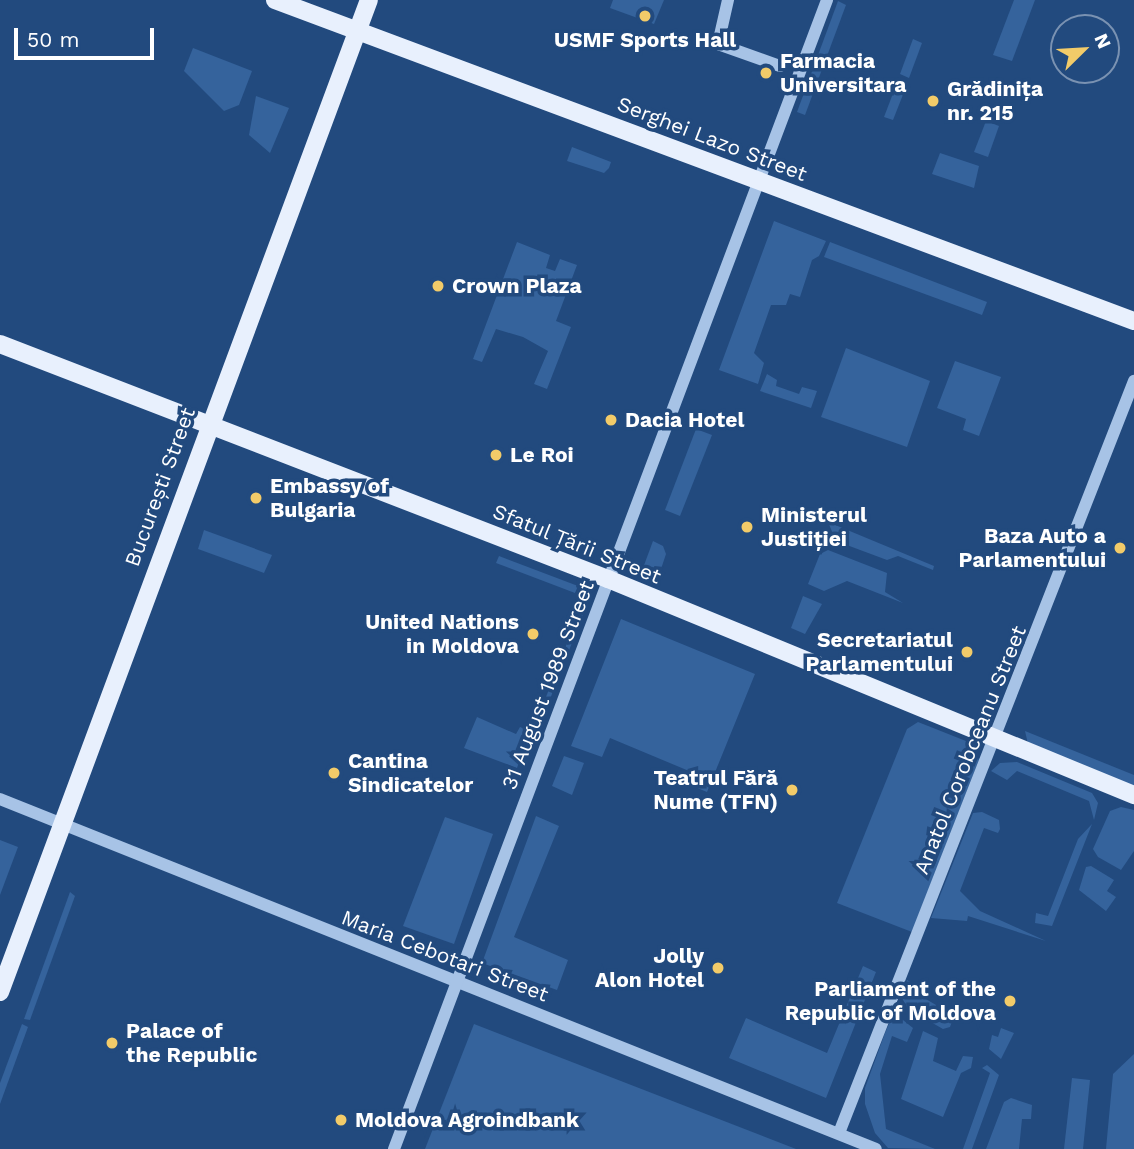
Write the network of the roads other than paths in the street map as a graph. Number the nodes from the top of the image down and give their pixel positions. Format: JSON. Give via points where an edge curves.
{"nodes":[{"id":1,"x":275,"y":0,"type":"edge"},
{"id":2,"x":369,"y":0,"type":"edge"},
{"id":3,"x":827,"y":0,"type":"edge"},
{"id":4,"x":724,"y":5,"type":"edge"},
{"id":5,"x":356,"y":30,"type":"junction"},
{"id":6,"x":780,"y":66,"type":"dead end"},
{"id":7,"x":759,"y":181,"type":"junction"},
{"id":8,"x":1134,"y":321,"type":"edge"},
{"id":9,"x":0,"y":344,"type":"edge"},
{"id":10,"x":1134,"y":381,"type":"edge"},
{"id":11,"x":207,"y":425,"type":"junction"},
{"id":12,"x":608,"y":579,"type":"junction"},
{"id":13,"x":995,"y":742,"type":"junction"},
{"id":14,"x":1134,"y":795,"type":"edge"},
{"id":15,"x":0,"y":799,"type":"edge"},
{"id":16,"x":61,"y":823,"type":"junction"},
{"id":17,"x":457,"y":982,"type":"junction"},
{"id":18,"x":0,"y":992,"type":"edge"},
{"id":19,"x":839,"y":1133,"type":"junction"},
{"id":20,"x":394,"y":1149,"type":"edge"},
{"id":21,"x":876,"y":1149,"type":"edge"}],
"edges":[{"from":1,"to":5,"type":"main road","name":"Serghei Lazo Street"},
{"from":2,"to":5,"type":"main road","name":"București Street"},
{"from":3,"to":7,"type":"street","name":"31 August 1989 Street"},
{"from":4,"to":6,"type":"street","via":[[713,30],[718,44]]},
{"from":5,"to":7,"type":"main road","name":"Serghei Lazo Street"},
{"from":5,"to":11,"type":"main road","name":"București Street"},
{"from":7,"to":8,"type":"main road","name":"Serghei Lazo Street"},
{"from":7,"to":12,"type":"street","name":"31 August 1989 Street"},
{"from":9,"to":11,"type":"main road","name":"Sfatul Țării Street"},
{"from":10,"to":13,"type":"street","name":"Anatol Corobceanu Street"},
{"from":11,"to":12,"type":"main road","name":"Sfatul Țării Street"},
{"from":11,"to":16,"type":"main road","name":"București Street"},
{"from":12,"to":13,"type":"main road","name":"Sfatul Țării Street"},
{"from":12,"to":17,"type":"street","name":"31 August 1989 Street"},
{"from":13,"to":14,"type":"main road","name":"Sfatul Țării Street"},
{"from":13,"to":19,"type":"street","name":"Anatol Corobceanu Street"},
{"from":15,"to":16,"type":"street","name":"Maria Cebotari Street"},
{"from":16,"to":17,"type":"street","name":"Maria Cebotari Street"},
{"from":16,"to":18,"type":"main road","name":"București Street"},
{"from":17,"to":19,"type":"street","name":"Maria Cebotari Street"},
{"from":17,"to":20,"type":"street","name":"31 August 1989 Street"},
{"from":19,"to":21,"type":"street","name":"Maria Cebotari Street"}]}
